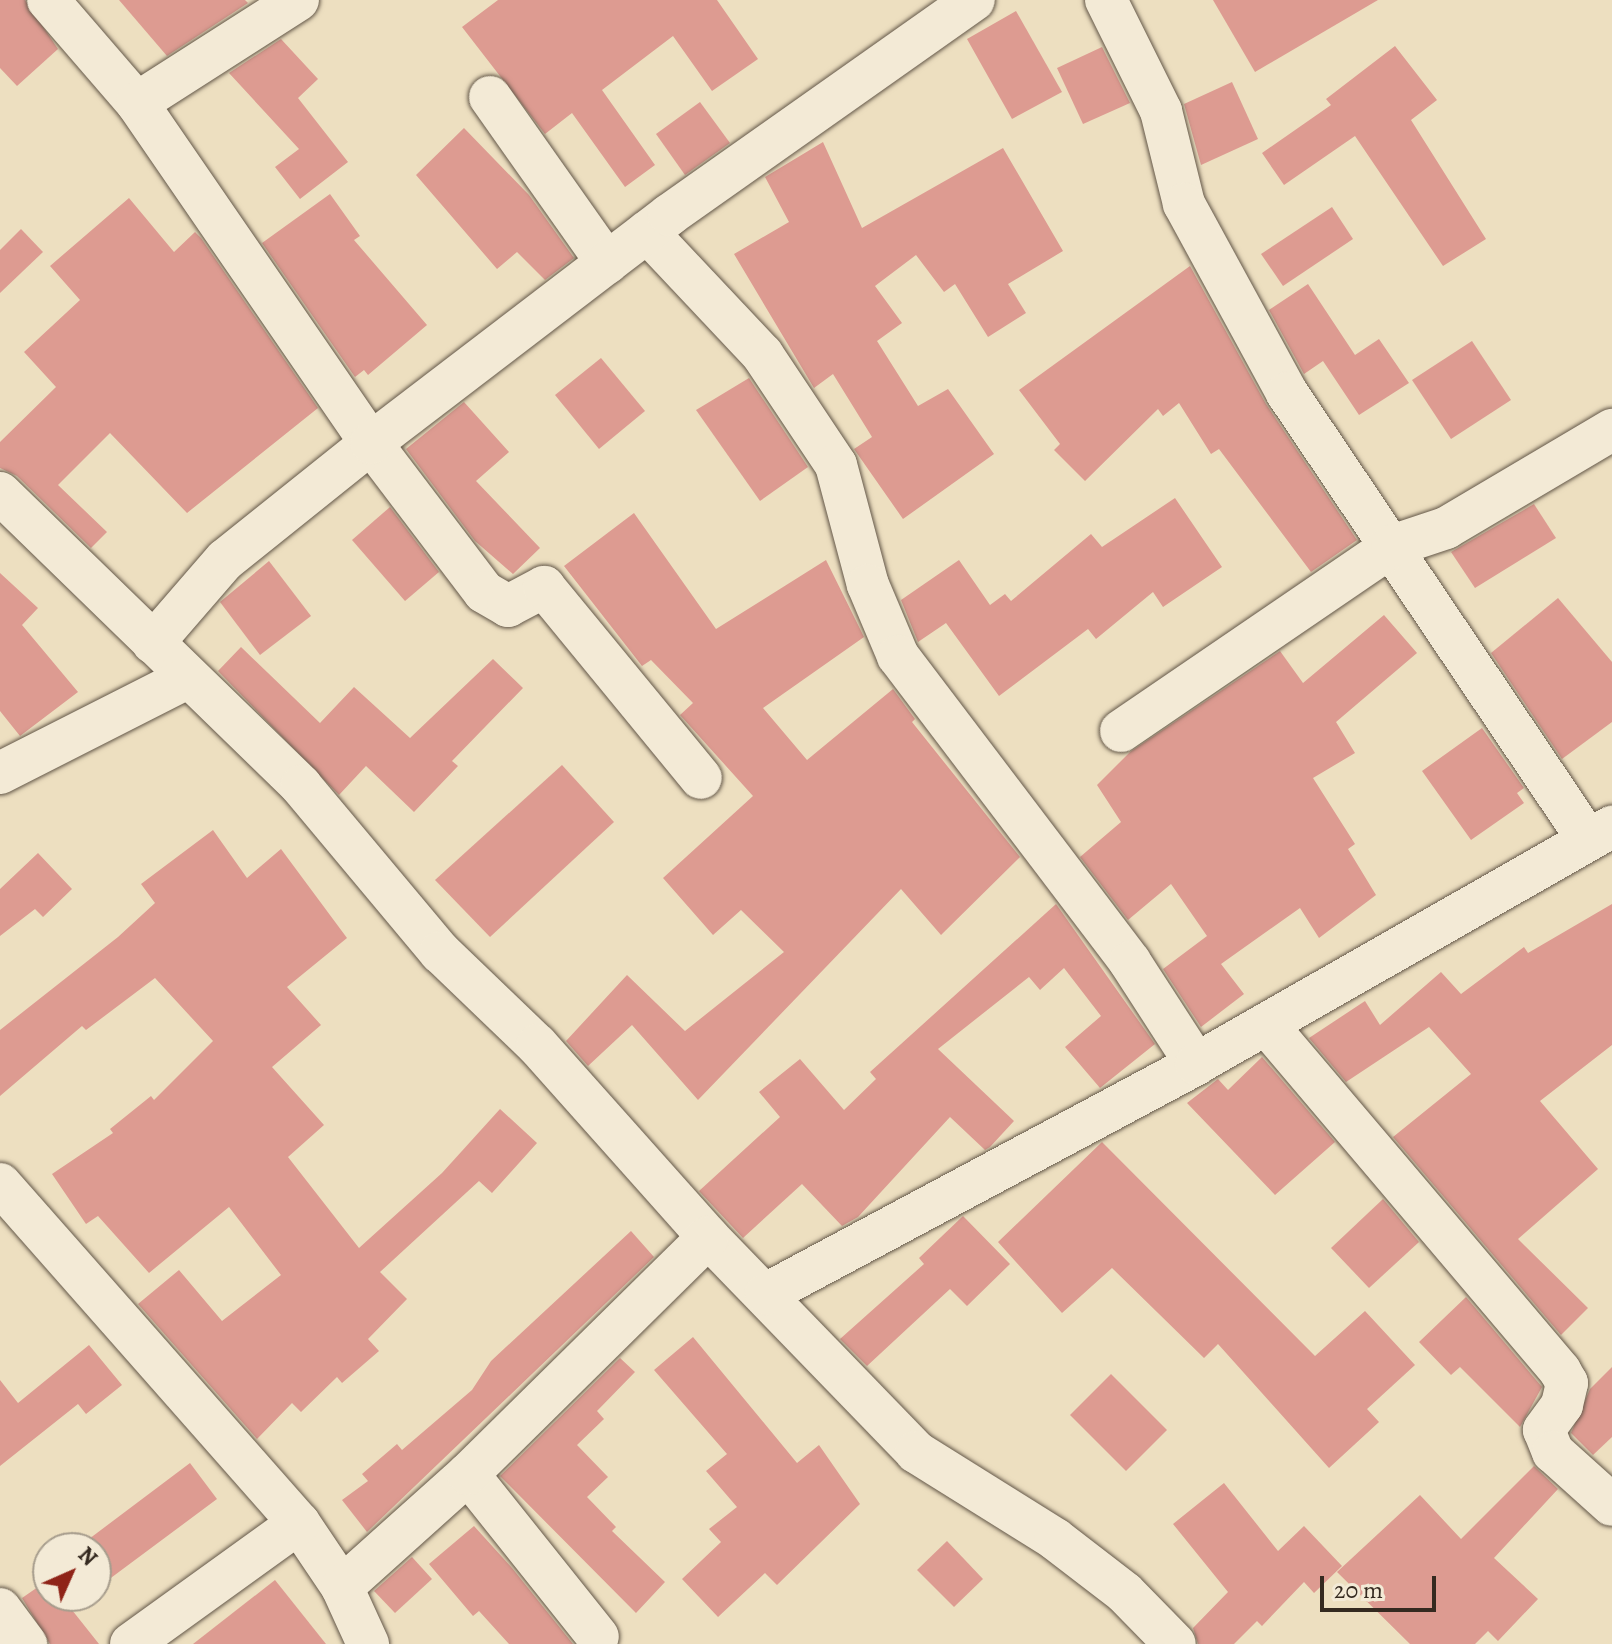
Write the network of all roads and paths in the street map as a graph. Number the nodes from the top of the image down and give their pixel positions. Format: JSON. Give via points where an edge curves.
{"nodes":[{"id":1,"x":48,"y":0,"type":"edge"},
{"id":2,"x":298,"y":0,"type":"edge"},
{"id":3,"x":974,"y":0,"type":"edge"},
{"id":4,"x":1106,"y":0,"type":"edge"},
{"id":5,"x":490,"y":97,"type":"dead end"},
{"id":6,"x":137,"y":103,"type":"junction"},
{"id":7,"x":647,"y":232,"type":"junction"},
{"id":8,"x":607,"y":263,"type":"junction"},
{"id":9,"x":1612,"y":430,"type":"edge"},
{"id":10,"x":371,"y":443,"type":"junction"},
{"id":11,"x":0,"y":493,"type":"edge"},
{"id":12,"x":1392,"y":546,"type":"junction"},
{"id":13,"x":153,"y":643,"type":"junction"},
{"id":14,"x":185,"y":679,"type":"junction"},
{"id":15,"x":1121,"y":731,"type":"dead end"},
{"id":16,"x":0,"y":773,"type":"edge"},
{"id":17,"x":701,"y":778,"type":"dead end"},
{"id":18,"x":1600,"y":834,"type":"edge"},
{"id":19,"x":1266,"y":1024,"type":"junction"},
{"id":20,"x":1196,"y":1064,"type":"junction"},
{"id":21,"x":0,"y":1184,"type":"edge"},
{"id":22,"x":708,"y":1237,"type":"junction"},
{"id":23,"x":766,"y":1294,"type":"junction"},
{"id":24,"x":468,"y":1474,"type":"junction"},
{"id":25,"x":1612,"y":1505,"type":"edge"},
{"id":26,"x":299,"y":1523,"type":"junction"},
{"id":27,"x":342,"y":1587,"type":"junction"},
{"id":28,"x":0,"y":1609,"type":"edge"},
{"id":29,"x":598,"y":1637,"type":"dead end"},
{"id":30,"x":26,"y":1644,"type":"edge"},
{"id":31,"x":131,"y":1644,"type":"edge"},
{"id":32,"x":368,"y":1644,"type":"edge"},
{"id":33,"x":1175,"y":1644,"type":"edge"}],
"edges":[{"from":1,"to":6,"type":"street"},
{"from":2,"to":6,"type":"street"},
{"from":3,"to":7,"type":"street"},
{"from":4,"to":12,"type":"street","via":[[1161,111],[1184,204],[1287,393]]},
{"from":5,"to":8,"type":"street"},
{"from":6,"to":10,"type":"street"},
{"from":7,"to":8,"type":"street"},
{"from":7,"to":20,"type":"street","via":[[762,354],[836,465],[868,585],[898,656],[1130,962]]},
{"from":8,"to":10,"type":"street"},
{"from":9,"to":12,"type":"street","via":[[1446,528]]},
{"from":10,"to":13,"type":"street","via":[[225,560]]},
{"from":10,"to":17,"type":"street","via":[[495,603],[508,606],[544,587]]},
{"from":11,"to":13,"type":"street"},
{"from":12,"to":15,"type":"street"},
{"from":12,"to":18,"type":"street"},
{"from":13,"to":14,"type":"street"},
{"from":14,"to":16,"type":"street"},
{"from":14,"to":22,"type":"street","via":[[301,786],[440,952],[537,1045]]},
{"from":18,"to":19,"type":"street"},
{"from":19,"to":20,"type":"street"},
{"from":19,"to":25,"type":"street","via":[[1560,1371],[1567,1383],[1562,1405],[1544,1430],[1553,1452]]},
{"from":20,"to":23,"type":"street"},
{"from":21,"to":26,"type":"street"},
{"from":22,"to":23,"type":"street"},
{"from":22,"to":24,"type":"street"},
{"from":23,"to":33,"type":"street","via":[[916,1452],[1055,1539]]},
{"from":24,"to":27,"type":"street"},
{"from":24,"to":29,"type":"street"},
{"from":26,"to":27,"type":"street"},
{"from":26,"to":31,"type":"street"},
{"from":27,"to":32,"type":"street"},
{"from":28,"to":30,"type":"street"}]}
